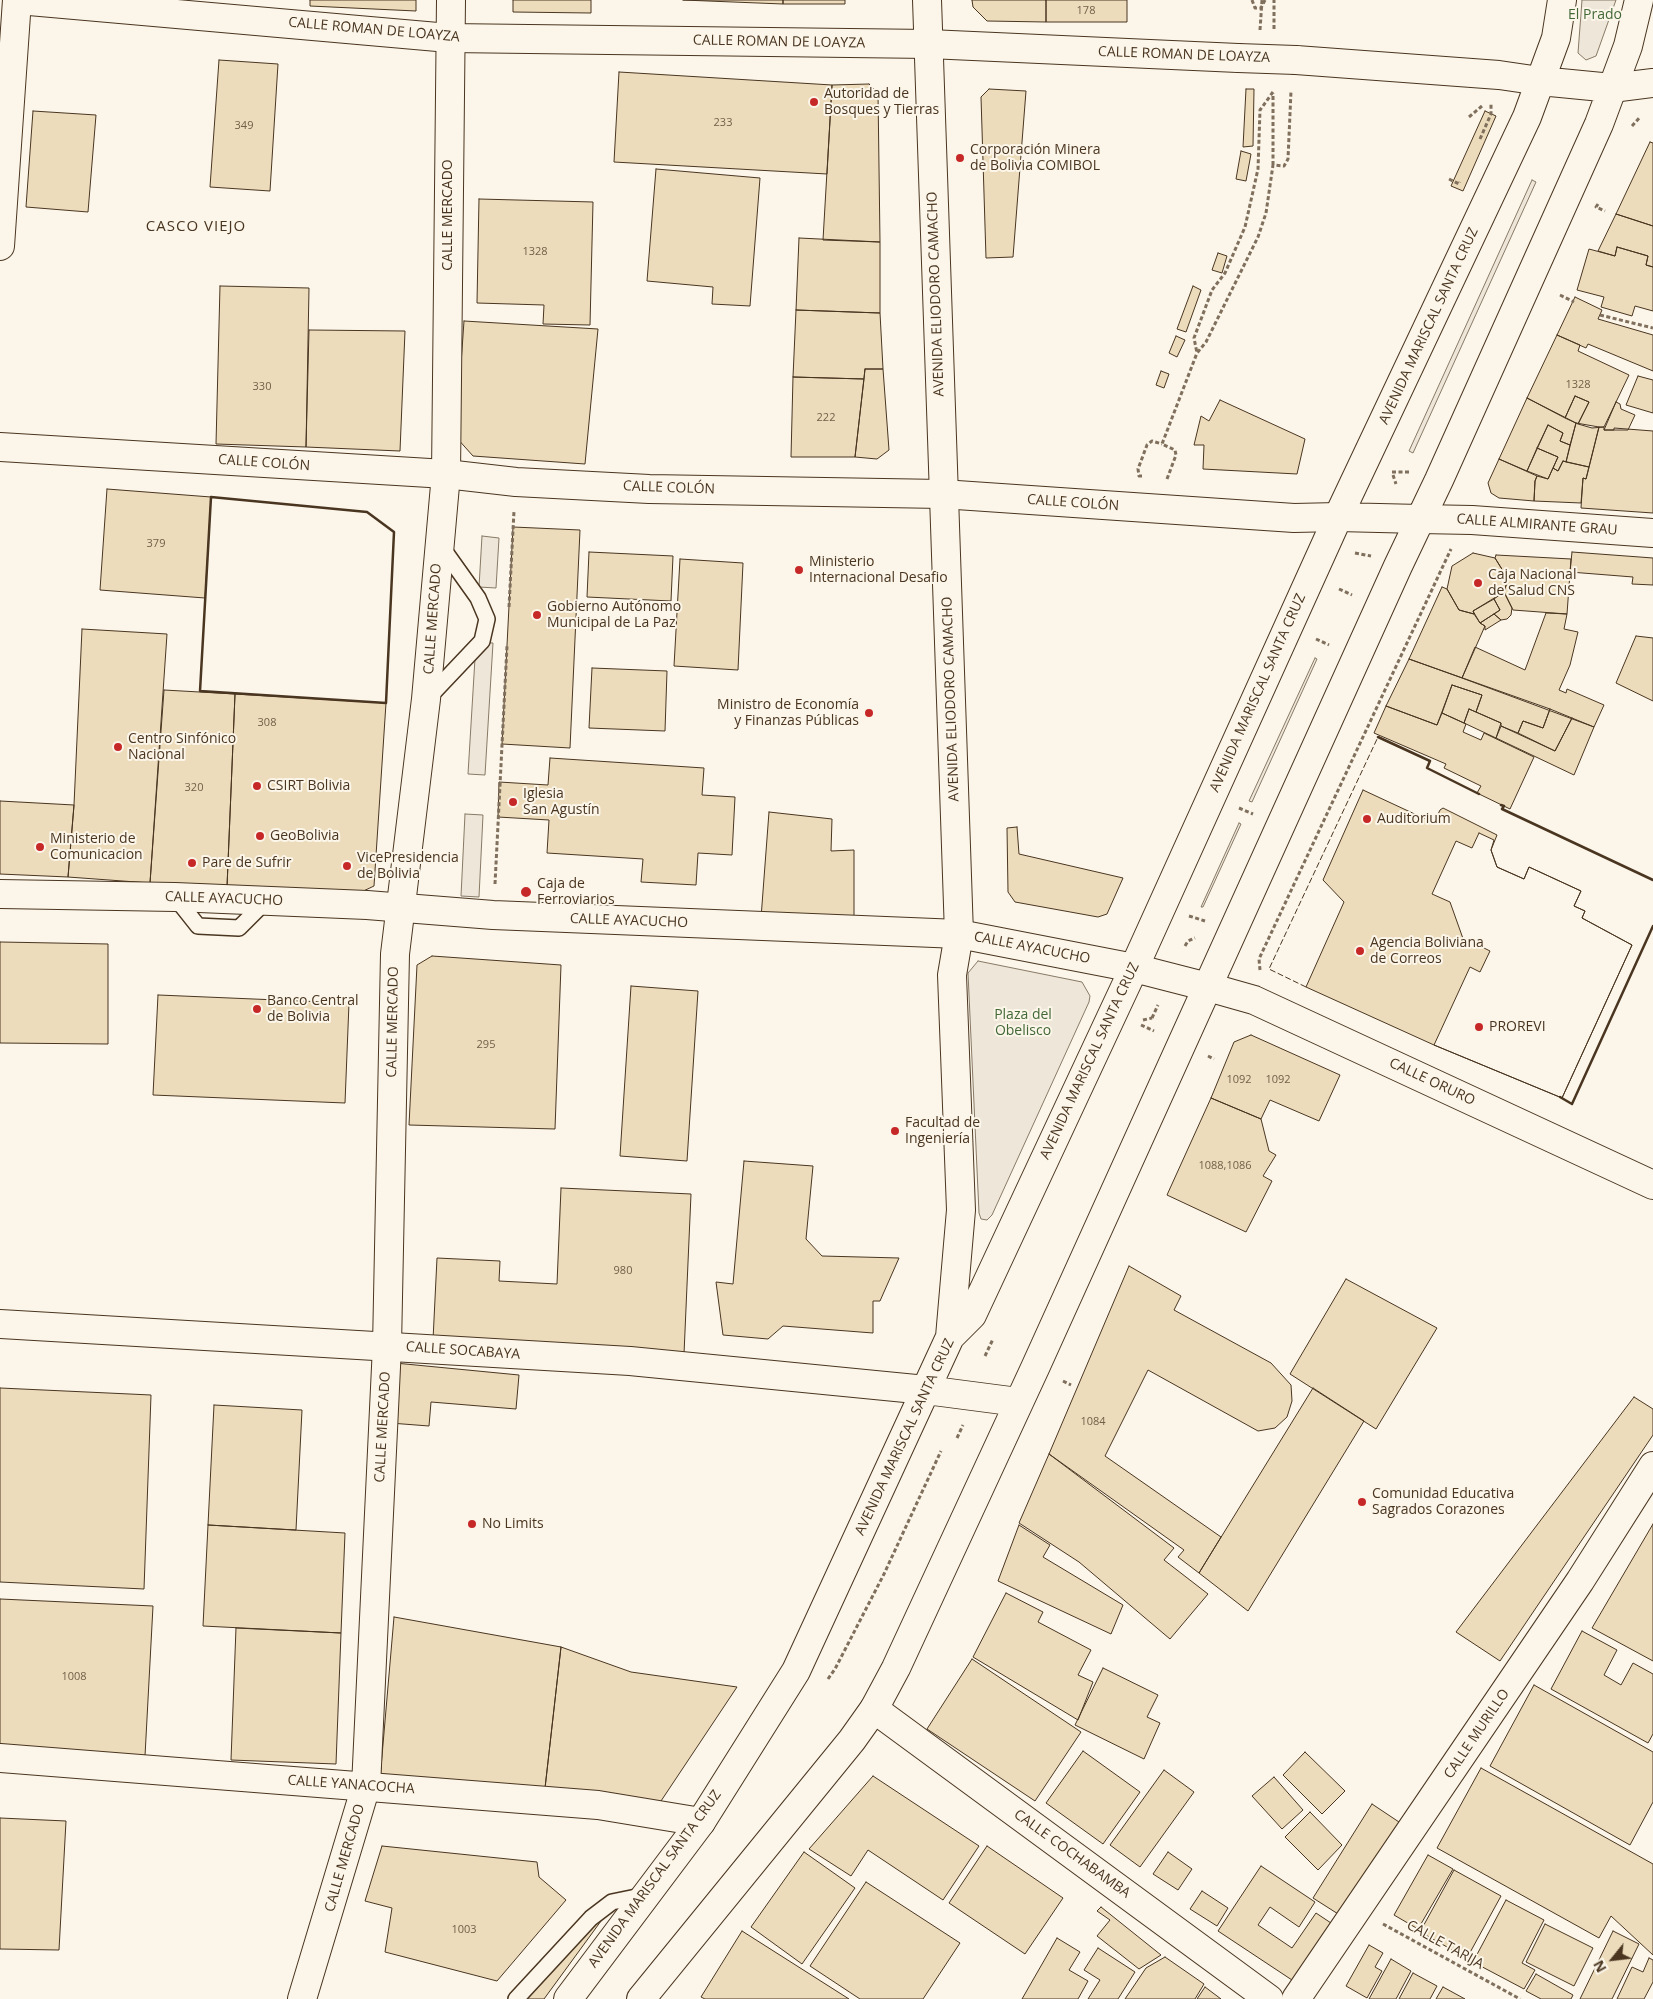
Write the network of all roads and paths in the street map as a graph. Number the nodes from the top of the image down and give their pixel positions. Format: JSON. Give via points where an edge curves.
{"nodes":[{"id":1,"x":18,"y":0,"type":"edge"},
{"id":2,"x":451,"y":0,"type":"edge"},
{"id":3,"x":927,"y":0,"type":"edge"},
{"id":4,"x":1252,"y":0,"type":"edge"},
{"id":5,"x":1264,"y":0,"type":"edge"},
{"id":6,"x":1562,"y":0,"type":"edge"},
{"id":7,"x":1639,"y":0,"type":"edge"},
{"id":8,"x":1260,"y":34,"type":"dead end"},
{"id":9,"x":450,"y":38,"type":"junction"},
{"id":10,"x":929,"y":44,"type":"junction"},
{"id":11,"x":1540,"y":81,"type":"junction"},
{"id":12,"x":1653,"y":82,"type":"edge"},
{"id":13,"x":1612,"y":88,"type":"junction"},
{"id":14,"x":1291,"y":90,"type":"dead end"},
{"id":15,"x":1273,"y":92,"type":"dead end"},
{"id":16,"x":1469,"y":117,"type":"dead end"},
{"id":17,"x":1640,"y":117,"type":"dead end"},
{"id":18,"x":1631,"y":127,"type":"dead end"},
{"id":19,"x":1480,"y":139,"type":"dead end"},
{"id":20,"x":1462,"y":177,"type":"dead end"},
{"id":21,"x":1449,"y":179,"type":"dead end"},
{"id":22,"x":0,"y":246,"type":"edge"},
{"id":23,"x":1560,"y":296,"type":"dead end"},
{"id":24,"x":1574,"y":302,"type":"dead end"},
{"id":25,"x":1600,"y":315,"type":"dead end"},
{"id":26,"x":1653,"y":328,"type":"edge"},
{"id":27,"x":1197,"y":353,"type":"junction"},
{"id":28,"x":1162,"y":444,"type":"junction"},
{"id":29,"x":0,"y":446,"type":"edge"},
{"id":30,"x":1138,"y":469,"type":"dead end"},
{"id":31,"x":1393,"y":473,"type":"dead end"},
{"id":32,"x":446,"y":474,"type":"junction"},
{"id":33,"x":1413,"y":474,"type":"dead end"},
{"id":34,"x":1169,"y":476,"type":"dead end"},
{"id":35,"x":516,"y":482,"type":"junction"},
{"id":36,"x":942,"y":494,"type":"junction"},
{"id":37,"x":1338,"y":517,"type":"junction"},
{"id":38,"x":1420,"y":519,"type":"junction"},
{"id":39,"x":1653,"y":534,"type":"edge"},
{"id":40,"x":438,"y":543,"type":"junction"},
{"id":41,"x":1452,"y":547,"type":"dead end"},
{"id":42,"x":1349,"y":552,"type":"dead end"},
{"id":43,"x":1376,"y":558,"type":"dead end"},
{"id":44,"x":1339,"y":589,"type":"dead end"},
{"id":45,"x":1352,"y":595,"type":"dead end"},
{"id":46,"x":509,"y":616,"type":"dead end"},
{"id":47,"x":508,"y":636,"type":"dead end"},
{"id":48,"x":1316,"y":639,"type":"dead end"},
{"id":49,"x":1329,"y":645,"type":"dead end"},
{"id":50,"x":426,"y":700,"type":"junction"},
{"id":51,"x":1238,"y":808,"type":"dead end"},
{"id":52,"x":1253,"y":814,"type":"dead end"},
{"id":53,"x":0,"y":894,"type":"edge"},
{"id":54,"x":399,"y":907,"type":"junction"},
{"id":55,"x":1184,"y":914,"type":"dead end"},
{"id":56,"x":493,"y":915,"type":"junction"},
{"id":57,"x":1210,"y":922,"type":"dead end"},
{"id":58,"x":959,"y":934,"type":"junction"},
{"id":59,"x":1188,"y":941,"type":"dead end"},
{"id":60,"x":1185,"y":946,"type":"dead end"},
{"id":61,"x":1134,"y":968,"type":"junction"},
{"id":62,"x":1259,"y":969,"type":"dead end"},
{"id":63,"x":1208,"y":987,"type":"junction"},
{"id":64,"x":1159,"y":1003,"type":"dead end"},
{"id":65,"x":1152,"y":1018,"type":"dead end"},
{"id":66,"x":1134,"y":1022,"type":"dead end"},
{"id":67,"x":1159,"y":1033,"type":"dead end"},
{"id":68,"x":1653,"y":1186,"type":"edge"},
{"id":69,"x":0,"y":1324,"type":"edge"},
{"id":70,"x":950,"y":1337,"type":"junction"},
{"id":71,"x":387,"y":1346,"type":"junction"},
{"id":72,"x":926,"y":1390,"type":"junction"},
{"id":73,"x":1018,"y":1402,"type":"junction"},
{"id":74,"x":941,"y":1450,"type":"dead end"},
{"id":75,"x":1653,"y":1466,"type":"edge"},
{"id":76,"x":884,"y":1574,"type":"dead end"},
{"id":77,"x":874,"y":1710,"type":"junction"},
{"id":78,"x":0,"y":1758,"type":"edge"},
{"id":79,"x":366,"y":1786,"type":"junction"},
{"id":80,"x":700,"y":1822,"type":"junction"},
{"id":81,"x":647,"y":1894,"type":"junction"},
{"id":82,"x":1358,"y":1910,"type":"junction"},
{"id":83,"x":302,"y":1999,"type":"edge"},
{"id":84,"x":516,"y":1999,"type":"edge"},
{"id":85,"x":568,"y":1999,"type":"edge"},
{"id":86,"x":641,"y":1999,"type":"edge"},
{"id":87,"x":1269,"y":1999,"type":"edge"},
{"id":88,"x":1296,"y":1999,"type":"edge"},
{"id":89,"x":1520,"y":1999,"type":"edge"}],
"edges":[{"from":1,"to":9,"type":"main road","name":"CALLE ROMAN DE LOAYZA"},
{"from":1,"to":22,"type":"main road"},
{"from":2,"to":9,"type":"main road","name":"CALLE MERCADO"},
{"from":3,"to":10,"type":"main road","name":"AVENIDA ELIODORO CAMACHO"},
{"from":4,"to":5,"type":"path","via":[[1255,8],[1262,8]]},
{"from":5,"to":8,"type":"path"},
{"from":6,"to":11,"type":"main road","name":"AVENIDA MARISCAL SANTA CRUZ","via":[[1556,38]]},
{"from":7,"to":13,"type":"main road","via":[[1628,46]]},
{"from":9,"to":10,"type":"main road","name":"CALLE ROMAN DE LOAYZA"},
{"from":9,"to":32,"type":"main road","name":"CALLE MERCADO"},
{"from":10,"to":11,"type":"main road","name":"CALLE ROMAN DE LOAYZA","bridge":true,"via":[[1296,60]]},
{"from":10,"to":36,"type":"main road","name":"AVENIDA ELIODORO CAMACHO"},
{"from":11,"to":13,"type":"main road","name":"CALLE ROMAN DE LOAYZA"},
{"from":11,"to":37,"type":"main road","name":"AVENIDA MARISCAL SANTA CRUZ","via":[[1527,117]]},
{"from":12,"to":13,"type":"main road","name":"CALLE ROMAN DE LOAYZA"},
{"from":13,"to":38,"type":"main road","via":[[1595,133]]},
{"from":14,"to":27,"type":"path","via":[[1288,159],[1284,166],[1273,165],[1266,213],[1258,237],[1206,342]]},
{"from":15,"to":27,"type":"path","via":[[1260,110],[1258,169],[1245,227],[1225,273],[1212,290],[1194,338]]},
{"from":16,"to":19,"type":"path","via":[[1479,106],[1491,105],[1491,114]]},
{"from":17,"to":18,"type":"path"},
{"from":20,"to":21,"type":"path","via":[[1459,184]]},
{"from":23,"to":24,"type":"path"},
{"from":25,"to":26,"type":"path"},
{"from":27,"to":28,"type":"path"},
{"from":28,"to":30,"type":"path","via":[[1152,441],[1147,445]]},
{"from":28,"to":34,"type":"path","via":[[1175,450]]},
{"from":29,"to":32,"type":"main road","name":"CALLE COLÓN"},
{"from":31,"to":33,"type":"path","via":[[1410,471]]},
{"from":32,"to":35,"type":"main road","name":"CALLE COLÓN"},
{"from":32,"to":40,"type":"main road","name":"CALLE MERCADO"},
{"from":35,"to":36,"type":"main road","name":"CALLE COLÓN","via":[[649,489]]},
{"from":35,"to":46,"type":"path"},
{"from":36,"to":37,"type":"main road","name":"CALLE COLÓN","via":[[1294,518]]},
{"from":36,"to":58,"type":"main road","name":"AVENIDA ELIODORO CAMACHO"},
{"from":37,"to":38,"type":"main road","name":"CALLE COLÓN"},
{"from":37,"to":61,"type":"main road","name":"AVENIDA MARISCAL SANTA CRUZ"},
{"from":38,"to":39,"type":"main road","name":"CALLE ALMIRANTE GRAU"},
{"from":38,"to":63,"type":"main road"},
{"from":40,"to":50,"type":"main road","name":"CALLE MERCADO"},
{"from":40,"to":50,"type":"lane","via":[[478,598],[486,619],[482,640]]},
{"from":41,"to":62,"type":"path","via":[[1259,959]]},
{"from":42,"to":43,"type":"path"},
{"from":44,"to":45,"type":"path"},
{"from":47,"to":56,"type":"path"},
{"from":48,"to":49,"type":"path"},
{"from":50,"to":54,"type":"main road","name":"CALLE MERCADO"},
{"from":51,"to":52,"type":"path"},
{"from":53,"to":54,"type":"main road","name":"CALLE AYACUCHO","via":[[175,897]]},
{"from":54,"to":56,"type":"main road","name":"CALLE AYACUCHO"},
{"from":54,"to":71,"type":"main road","name":"CALLE MERCADO","via":[[394,954]]},
{"from":55,"to":57,"type":"path"},
{"from":56,"to":58,"type":"main road","name":"CALLE AYACUCHO"},
{"from":58,"to":61,"type":"main road","name":"CALLE AYACUCHO"},
{"from":58,"to":70,"type":"main road","name":"AVENIDA ELIODORO CAMACHO","via":[[952,975],[960,1210]]},
{"from":59,"to":60,"type":"path"},
{"from":61,"to":63,"type":"main road","name":"CALLE AYACUCHO"},
{"from":61,"to":70,"type":"main road","name":"AVENIDA MARISCAL SANTA CRUZ","via":[[972,1315]]},
{"from":63,"to":68,"type":"main road","name":"CALLE ORURO","via":[[1254,1000]]},
{"from":63,"to":73,"type":"main road"},
{"from":64,"to":65,"type":"path"},
{"from":66,"to":67,"type":"path"},
{"from":69,"to":71,"type":"main road","name":"CALLE SOCABAYA"},
{"from":70,"to":72,"type":"main road","name":"AVENIDA MARISCAL SANTA CRUZ"},
{"from":71,"to":72,"type":"main road","name":"CALLE SOCABAYA","via":[[630,1361]]},
{"from":71,"to":79,"type":"main road","name":"CALLE MERCADO"},
{"from":72,"to":73,"type":"main road","name":"CALLE SOCABAYA"},
{"from":72,"to":80,"type":"main road","name":"AVENIDA MARISCAL SANTA CRUZ","via":[[796,1671]]},
{"from":73,"to":77,"type":"main road"},
{"from":74,"to":76,"type":"path"},
{"from":75,"to":82,"type":"main road","name":"CALLE MURILLO","via":[[1580,1582]]},
{"from":77,"to":86,"type":"main road"},
{"from":77,"to":87,"type":"main road","name":"CALLE COCHABAMBA"},
{"from":78,"to":79,"type":"main road","name":"CALLE YANACOCHA"},
{"from":79,"to":80,"type":"main road","name":"CALLE YANACOCHA","via":[[598,1805]]},
{"from":79,"to":83,"type":"main road","name":"CALLE MERCADO"},
{"from":80,"to":81,"type":"main road","name":"AVENIDA MARISCAL SANTA CRUZ"},
{"from":81,"to":84,"type":"lane","via":[[612,1902],[591,1918]]},
{"from":81,"to":85,"type":"main road","name":"AVENIDA MARISCAL SANTA CRUZ"},
{"from":82,"to":88,"type":"main road","name":"CALLE MURILLO"},
{"from":82,"to":89,"type":"path","name":"CALLE TARIJA"}]}
